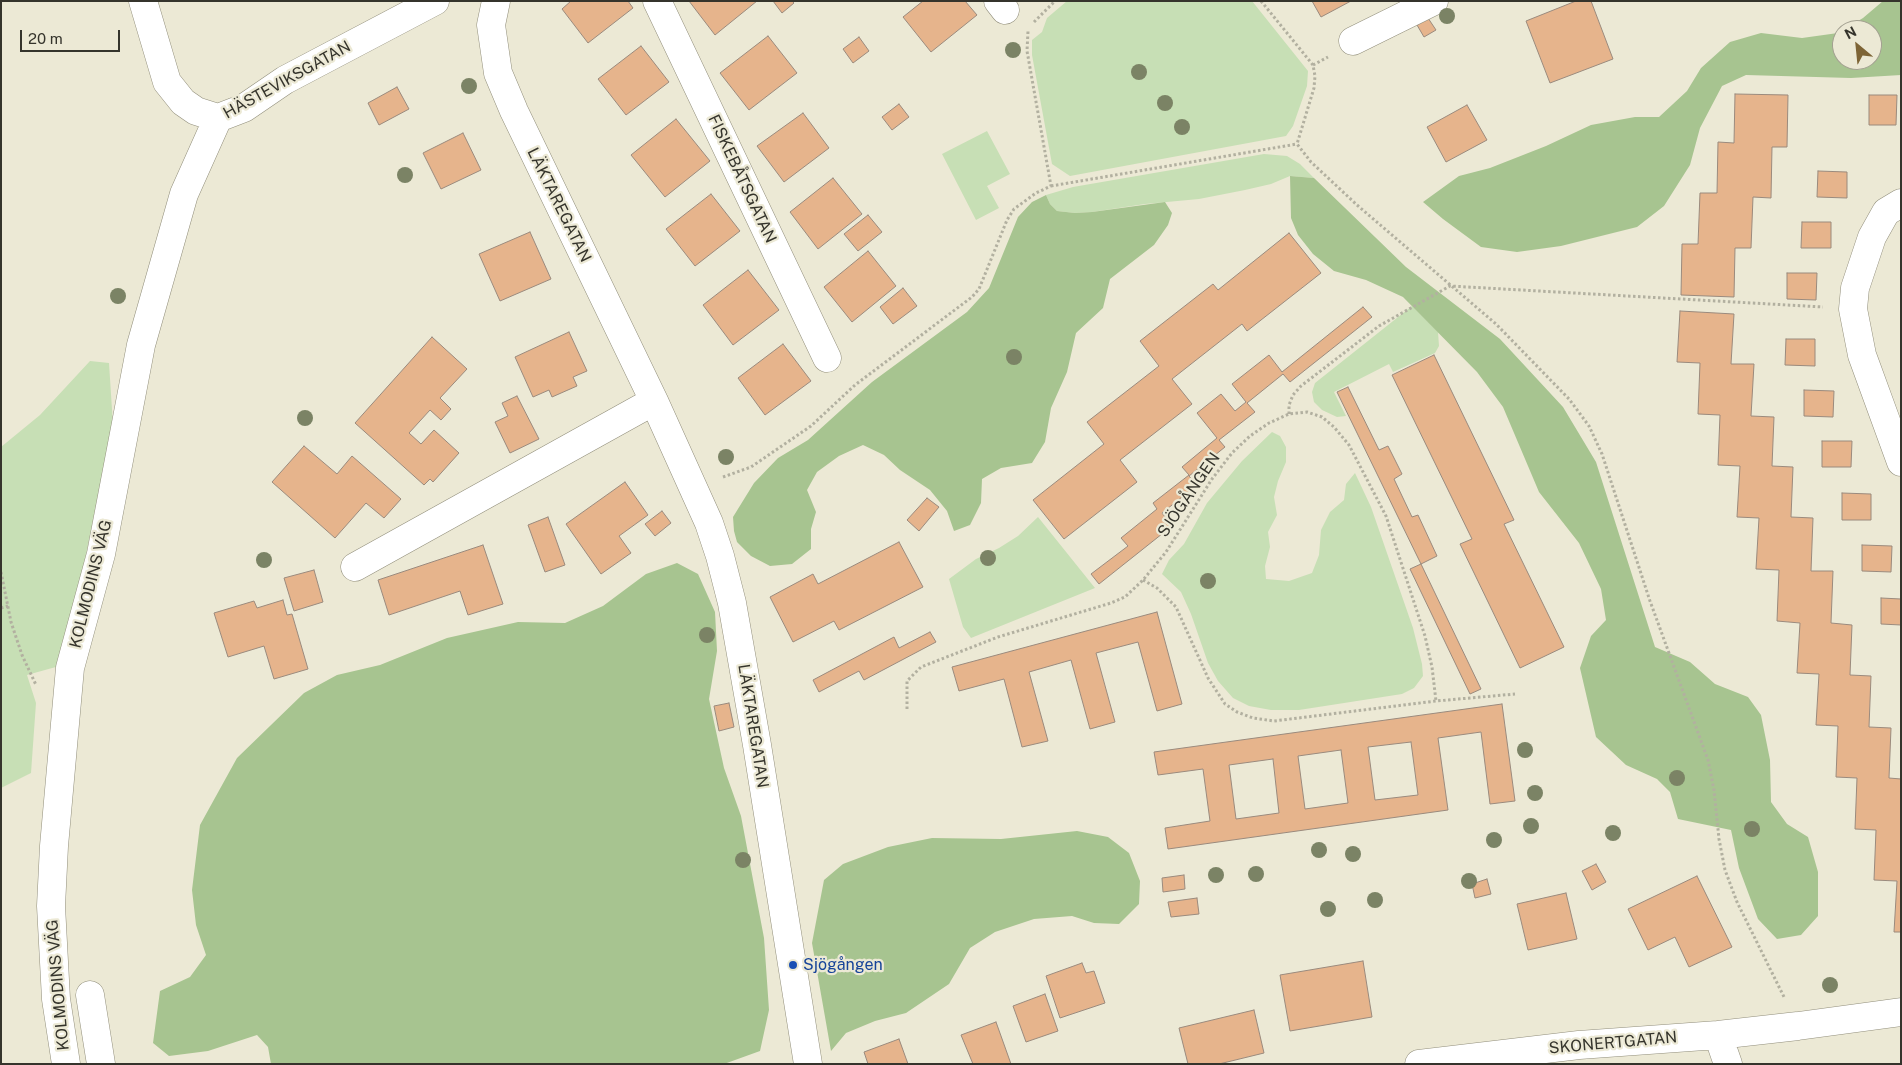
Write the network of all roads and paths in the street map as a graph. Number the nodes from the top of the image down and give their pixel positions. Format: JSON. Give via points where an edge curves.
{"nodes":[{"id":1,"x":143,"y":1,"type":"edge"},
{"id":2,"x":435,"y":1,"type":"edge"},
{"id":3,"x":496,"y":1,"type":"edge"},
{"id":4,"x":657,"y":1,"type":"edge"},
{"id":5,"x":1055,"y":1,"type":"edge"},
{"id":6,"x":1260,"y":1,"type":"edge"},
{"id":7,"x":1434,"y":1,"type":"edge"},
{"id":8,"x":1353,"y":41,"type":"dead end"},
{"id":9,"x":218,"y":118,"type":"junction"},
{"id":10,"x":1297,"y":144,"type":"junction"},
{"id":11,"x":1052,"y":186,"type":"junction"},
{"id":12,"x":1901,"y":203,"type":"edge"},
{"id":13,"x":1450,"y":286,"type":"junction"},
{"id":14,"x":1853,"y":309,"type":"junction"},
{"id":15,"x":826,"y":358,"type":"dead end"},
{"id":16,"x":654,"y":401,"type":"junction"},
{"id":17,"x":1289,"y":414,"type":"junction"},
{"id":18,"x":1901,"y":462,"type":"edge"},
{"id":19,"x":693,"y":488,"type":"junction"},
{"id":20,"x":355,"y":567,"type":"dead end"},
{"id":21,"x":1,"y":572,"type":"edge"},
{"id":22,"x":1143,"y":580,"type":"junction"},
{"id":23,"x":8,"y":606,"type":"junction"},
{"id":24,"x":1,"y":608,"type":"edge"},
{"id":25,"x":38,"y":689,"type":"dead end"},
{"id":26,"x":1515,"y":694,"type":"dead end"},
{"id":27,"x":1436,"y":701,"type":"junction"},
{"id":28,"x":907,"y":708,"type":"dead end"},
{"id":29,"x":90,"y":995,"type":"dead end"},
{"id":30,"x":1785,"y":1000,"type":"dead end"},
{"id":31,"x":1901,"y":1012,"type":"edge"},
{"id":32,"x":1718,"y":1035,"type":"junction"},
{"id":33,"x":66,"y":1064,"type":"edge"},
{"id":34,"x":100,"y":1064,"type":"edge"},
{"id":35,"x":808,"y":1064,"type":"edge"},
{"id":36,"x":1419,"y":1064,"type":"edge"},
{"id":37,"x":1728,"y":1064,"type":"edge"}],
"edges":[{"from":1,"to":9,"type":"street","name":"HÄSTEVIKSGATAN","via":[[168,82],[196,111]]},
{"from":2,"to":9,"type":"street","name":"HÄSTEVIKSGATAN","via":[[285,80],[244,108]]},
{"from":3,"to":16,"type":"street","name":"LÄKTAREGATAN","via":[[491,25],[498,73]]},
{"from":4,"to":15,"type":"street","name":"FISKEBÅTSGATAN"},
{"from":5,"to":11,"type":"path","via":[[1029,27],[1027,40]]},
{"from":6,"to":10,"type":"path","via":[[1313,65],[1314,88]]},
{"from":7,"to":8,"type":"street"},
{"from":9,"to":33,"type":"street","name":"KOLMODINS VÄG","via":[[184,194],[141,345],[101,554],[70,668],[51,906],[56,998]]},
{"from":10,"to":11,"type":"path"},
{"from":10,"to":13,"type":"path","via":[[1311,162],[1357,205]]},
{"from":11,"to":19,"type":"path","via":[[1036,192],[1014,209],[972,297],[855,385],[811,426],[752,467]]},
{"from":12,"to":14,"type":"street","via":[[1886,212],[1872,237],[1855,288]]},
{"from":13,"to":14,"type":"path"},
{"from":13,"to":17,"type":"path","via":[[1379,326],[1301,386],[1293,395]]},
{"from":13,"to":30,"type":"path","via":[[1535,362],[1589,426],[1602,454],[1650,601],[1708,760],[1725,870],[1737,902]]},
{"from":14,"to":18,"type":"street","via":[[1862,355]]},
{"from":16,"to":19,"type":"street","name":"LÄKTAREGATAN"},
{"from":16,"to":20,"type":"street"},
{"from":17,"to":22,"type":"path","name":"SJÖGÅNGEN","via":[[1250,436],[1232,453],[1166,552]]},
{"from":17,"to":27,"type":"path","name":"SJÖGÅNGEN","via":[[1306,412],[1322,417],[1334,427],[1349,445],[1372,488],[1386,516],[1425,636]]},
{"from":19,"to":35,"type":"street","name":"LÄKTAREGATAN","via":[[709,523],[732,603],[782,889]]},
{"from":21,"to":23,"type":"path"},
{"from":22,"to":27,"type":"path","via":[[1157,588],[1176,607],[1208,678],[1225,704],[1237,712],[1274,721]]},
{"from":22,"to":28,"type":"path","name":"SJÖGÅNGEN","via":[[1111,603],[998,637],[921,667],[907,681]]},
{"from":23,"to":24,"type":"path"},
{"from":23,"to":25,"type":"path","via":[[22,655]]},
{"from":26,"to":27,"type":"path"},
{"from":29,"to":34,"type":"street"},
{"from":31,"to":32,"type":"street","name":"SKONERTGATAN"},
{"from":32,"to":36,"type":"street","name":"SKONERTGATAN","via":[[1579,1045]]},
{"from":32,"to":37,"type":"street"}]}
